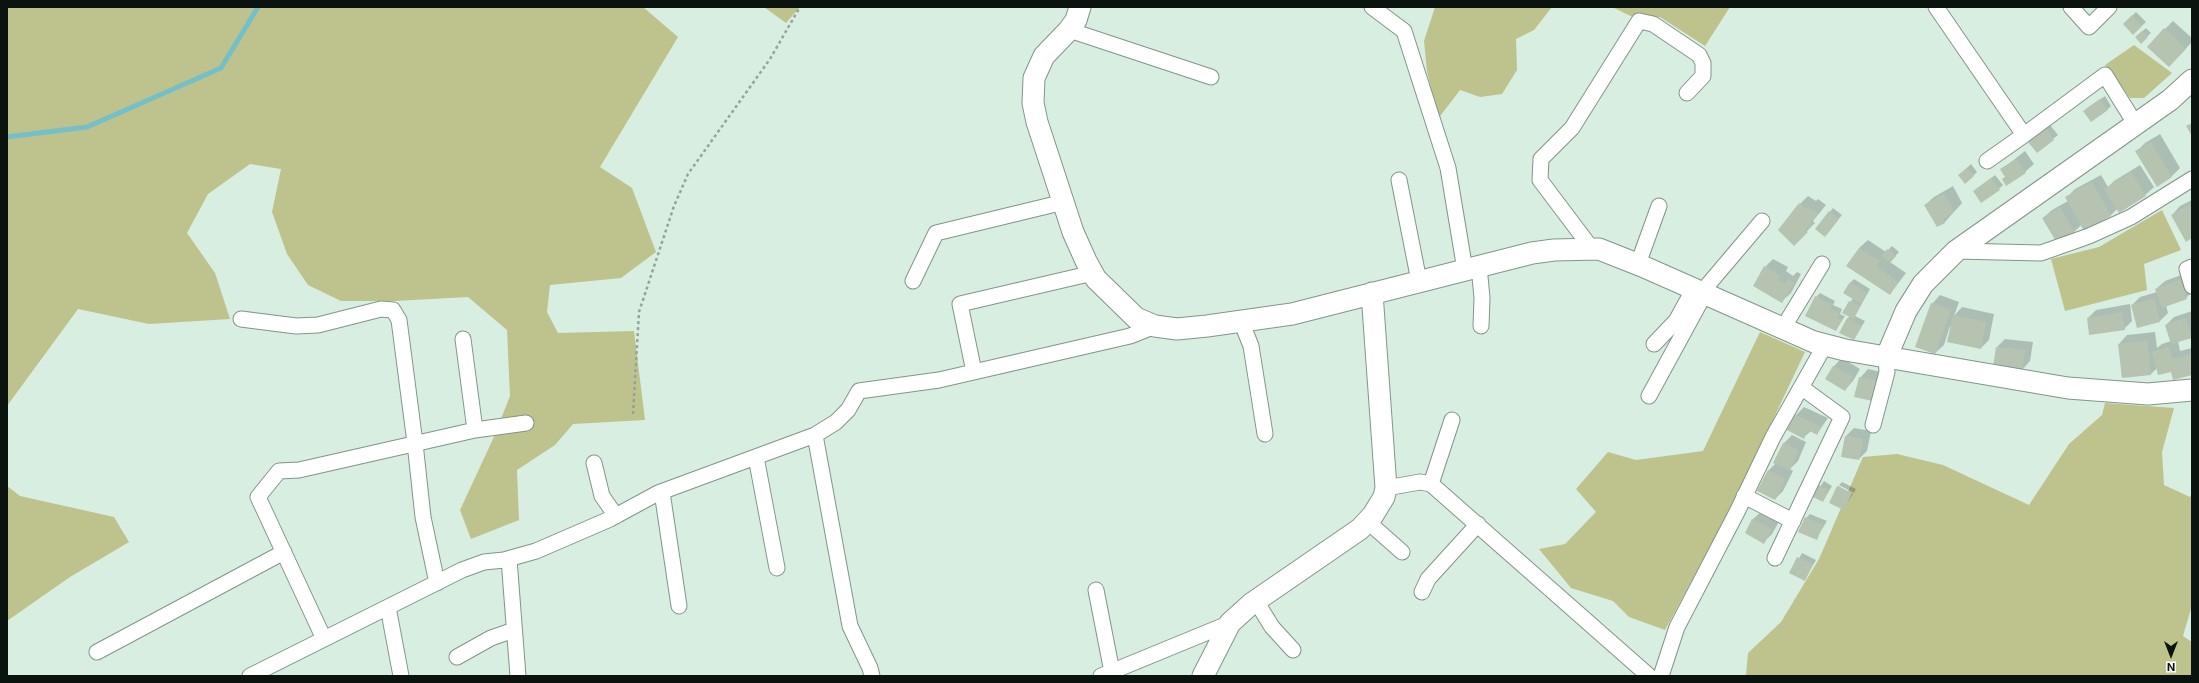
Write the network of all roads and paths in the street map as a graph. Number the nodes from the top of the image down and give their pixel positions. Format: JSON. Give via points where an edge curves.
{"nodes":[{"id":1,"x":800,"y":7,"type":"edge"},
{"id":2,"x":1080,"y":7,"type":"edge"},
{"id":3,"x":1372,"y":7,"type":"edge"},
{"id":4,"x":1936,"y":7,"type":"edge"},
{"id":5,"x":2071,"y":7,"type":"edge"},
{"id":6,"x":2110,"y":7,"type":"edge"},
{"id":7,"x":1069,"y":30,"type":"junction"},
{"id":8,"x":1211,"y":77,"type":"dead end"},
{"id":9,"x":2192,"y":80,"type":"edge"},
{"id":10,"x":1687,"y":93,"type":"dead end"},
{"id":11,"x":2136,"y":125,"type":"junction"},
{"id":12,"x":2024,"y":135,"type":"junction"},
{"id":13,"x":1987,"y":161,"type":"dead end"},
{"id":14,"x":2192,"y":179,"type":"edge"},
{"id":15,"x":1399,"y":180,"type":"dead end"},
{"id":16,"x":1064,"y":202,"type":"junction"},
{"id":17,"x":1659,"y":206,"type":"dead end"},
{"id":18,"x":1762,"y":222,"type":"dead end"},
{"id":19,"x":1592,"y":249,"type":"junction"},
{"id":20,"x":1956,"y":251,"type":"junction"},
{"id":21,"x":1638,"y":264,"type":"junction"},
{"id":22,"x":1822,"y":264,"type":"dead end"},
{"id":23,"x":2192,"y":267,"type":"edge"},
{"id":24,"x":1472,"y":268,"type":"junction"},
{"id":25,"x":1093,"y":272,"type":"junction"},
{"id":26,"x":913,"y":281,"type":"dead end"},
{"id":27,"x":1419,"y":281,"type":"junction"},
{"id":28,"x":2192,"y":286,"type":"edge"},
{"id":29,"x":1372,"y":293,"type":"junction"},
{"id":30,"x":1699,"y":293,"type":"junction"},
{"id":31,"x":241,"y":320,"type":"dead end"},
{"id":32,"x":1241,"y":322,"type":"junction"},
{"id":33,"x":1155,"y":326,"type":"junction"},
{"id":34,"x":1481,"y":326,"type":"dead end"},
{"id":35,"x":1783,"y":328,"type":"junction"},
{"id":36,"x":463,"y":339,"type":"dead end"},
{"id":37,"x":1654,"y":344,"type":"dead end"},
{"id":38,"x":1825,"y":345,"type":"junction"},
{"id":39,"x":1886,"y":358,"type":"junction"},
{"id":40,"x":974,"y":372,"type":"junction"},
{"id":41,"x":1802,"y":387,"type":"junction"},
{"id":42,"x":2192,"y":390,"type":"edge"},
{"id":43,"x":1648,"y":396,"type":"dead end"},
{"id":44,"x":633,"y":414,"type":"dead end"},
{"id":45,"x":1452,"y":420,"type":"dead end"},
{"id":46,"x":526,"y":423,"type":"dead end"},
{"id":47,"x":1873,"y":425,"type":"dead end"},
{"id":48,"x":475,"y":430,"type":"junction"},
{"id":49,"x":1265,"y":434,"type":"dead end"},
{"id":50,"x":816,"y":435,"type":"junction"},
{"id":51,"x":415,"y":443,"type":"junction"},
{"id":52,"x":756,"y":457,"type":"junction"},
{"id":53,"x":594,"y":463,"type":"dead end"},
{"id":54,"x":1431,"y":484,"type":"junction"},
{"id":55,"x":1386,"y":488,"type":"junction"},
{"id":56,"x":662,"y":492,"type":"junction"},
{"id":57,"x":1744,"y":496,"type":"junction"},
{"id":58,"x":616,"y":516,"type":"junction"},
{"id":59,"x":1367,"y":521,"type":"junction"},
{"id":60,"x":1793,"y":521,"type":"junction"},
{"id":61,"x":1478,"y":524,"type":"junction"},
{"id":62,"x":284,"y":552,"type":"junction"},
{"id":63,"x":1402,"y":552,"type":"dead end"},
{"id":64,"x":1775,"y":558,"type":"dead end"},
{"id":65,"x":509,"y":559,"type":"junction"},
{"id":66,"x":777,"y":568,"type":"dead end"},
{"id":67,"x":437,"y":583,"type":"junction"},
{"id":68,"x":1096,"y":590,"type":"dead end"},
{"id":69,"x":1422,"y":592,"type":"dead end"},
{"id":70,"x":1256,"y":601,"type":"junction"},
{"id":71,"x":679,"y":606,"type":"dead end"},
{"id":72,"x":388,"y":607,"type":"junction"},
{"id":73,"x":1230,"y":623,"type":"junction"},
{"id":74,"x":514,"y":630,"type":"junction"},
{"id":75,"x":324,"y":639,"type":"junction"},
{"id":76,"x":1293,"y":650,"type":"dead end"},
{"id":77,"x":97,"y":652,"type":"dead end"},
{"id":78,"x":458,"y":657,"type":"dead end"},
{"id":79,"x":268,"y":672,"type":"edge"},
{"id":80,"x":1107,"y":674,"type":"edge"},
{"id":81,"x":250,"y":676,"type":"edge"},
{"id":82,"x":401,"y":676,"type":"edge"},
{"id":83,"x":518,"y":676,"type":"edge"},
{"id":84,"x":872,"y":676,"type":"edge"},
{"id":85,"x":1203,"y":676,"type":"edge"},
{"id":86,"x":1649,"y":676,"type":"edge"},
{"id":87,"x":1661,"y":676,"type":"edge"}],
"edges":[{"from":1,"to":44,"type":"path","via":[[770,60],[688,174],[674,206],[639,312]]},
{"from":2,"to":7,"type":"street","via":[[1076,20]]},
{"from":3,"to":24,"type":"street","via":[[1404,31],[1448,168]]},
{"from":4,"to":12,"type":"street"},
{"from":5,"to":6,"type":"street","via":[[2089,27]]},
{"from":7,"to":8,"type":"street"},
{"from":7,"to":16,"type":"street","via":[[1044,56],[1034,78],[1033,103]]},
{"from":9,"to":11,"type":"street"},
{"from":10,"to":19,"type":"street","via":[[1703,76],[1703,63],[1699,55],[1653,24],[1639,21],[1572,128],[1541,159],[1540,180]]},
{"from":11,"to":12,"type":"street","via":[[2105,75]]},
{"from":11,"to":20,"type":"street"},
{"from":12,"to":13,"type":"street"},
{"from":14,"to":20,"type":"street","via":[[2131,217],[2089,236],[2041,253]]},
{"from":15,"to":27,"type":"street"},
{"from":16,"to":25,"type":"street","via":[[1073,232]]},
{"from":16,"to":26,"type":"street","via":[[936,232]]},
{"from":17,"to":21,"type":"street"},
{"from":18,"to":30,"type":"street"},
{"from":19,"to":21,"type":"street","via":[[1599,249]]},
{"from":19,"to":24,"type":"street","via":[[1539,252]]},
{"from":20,"to":39,"type":"street","via":[[1923,284],[1906,311]]},
{"from":21,"to":30,"type":"street"},
{"from":22,"to":35,"type":"street"},
{"from":23,"to":28,"type":"street","via":[[2186,269]]},
{"from":24,"to":27,"type":"street"},
{"from":24,"to":34,"type":"street","via":[[1482,298]]},
{"from":25,"to":33,"type":"street","via":[[1096,279],[1136,318]]},
{"from":25,"to":40,"type":"street","via":[[960,304]]},
{"from":27,"to":29,"type":"street"},
{"from":29,"to":32,"type":"street","via":[[1292,314]]},
{"from":29,"to":55,"type":"street"},
{"from":30,"to":35,"type":"street"},
{"from":30,"to":37,"type":"street"},
{"from":30,"to":43,"type":"street"},
{"from":31,"to":51,"type":"street","via":[[296,326],[318,325],[381,309],[393,310],[399,320]]},
{"from":32,"to":33,"type":"street","via":[[1177,329]]},
{"from":32,"to":49,"type":"street","via":[[1251,346]]},
{"from":33,"to":40,"type":"street","via":[[1130,336]]},
{"from":35,"to":38,"type":"street"},
{"from":36,"to":48,"type":"street"},
{"from":38,"to":39,"type":"street"},
{"from":38,"to":41,"type":"street"},
{"from":39,"to":42,"type":"street","via":[[2068,388],[2148,394]]},
{"from":39,"to":47,"type":"street","via":[[1887,372]]},
{"from":40,"to":50,"type":"street","via":[[939,380],[859,391],[848,410],[836,422]]},
{"from":41,"to":57,"type":"street","via":[[1773,437]]},
{"from":41,"to":60,"type":"street","via":[[1842,417]]},
{"from":45,"to":54,"type":"street"},
{"from":46,"to":48,"type":"street"},
{"from":48,"to":51,"type":"street"},
{"from":50,"to":52,"type":"street"},
{"from":50,"to":84,"type":"street","via":[[850,626]]},
{"from":51,"to":62,"type":"street","via":[[299,470],[279,471],[258,497]]},
{"from":51,"to":67,"type":"street","via":[[422,517]]},
{"from":52,"to":56,"type":"street"},
{"from":52,"to":66,"type":"street"},
{"from":53,"to":58,"type":"street","via":[[602,496]]},
{"from":54,"to":55,"type":"street","via":[[1420,482]]},
{"from":54,"to":61,"type":"street"},
{"from":55,"to":59,"type":"street","via":[[1384,497]]},
{"from":56,"to":58,"type":"street"},
{"from":56,"to":71,"type":"street"},
{"from":57,"to":60,"type":"street"},
{"from":57,"to":87,"type":"street","via":[[1676,627]]},
{"from":58,"to":65,"type":"street","via":[[536,551]]},
{"from":59,"to":63,"type":"street"},
{"from":59,"to":70,"type":"street","via":[[1360,529]]},
{"from":60,"to":64,"type":"street"},
{"from":61,"to":69,"type":"street","via":[[1428,579]]},
{"from":61,"to":86,"type":"street"},
{"from":62,"to":75,"type":"street"},
{"from":62,"to":77,"type":"street"},
{"from":65,"to":67,"type":"street","via":[[484,562]]},
{"from":65,"to":74,"type":"street"},
{"from":67,"to":72,"type":"street"},
{"from":68,"to":80,"type":"street"},
{"from":70,"to":73,"type":"street"},
{"from":70,"to":76,"type":"street","via":[[1272,627]]},
{"from":72,"to":75,"type":"street"},
{"from":72,"to":82,"type":"street"},
{"from":73,"to":80,"type":"street"},
{"from":73,"to":85,"type":"street"},
{"from":74,"to":78,"type":"street","via":[[491,638]]},
{"from":74,"to":83,"type":"street"},
{"from":75,"to":79,"type":"street"},
{"from":79,"to":81,"type":"street"}]}
